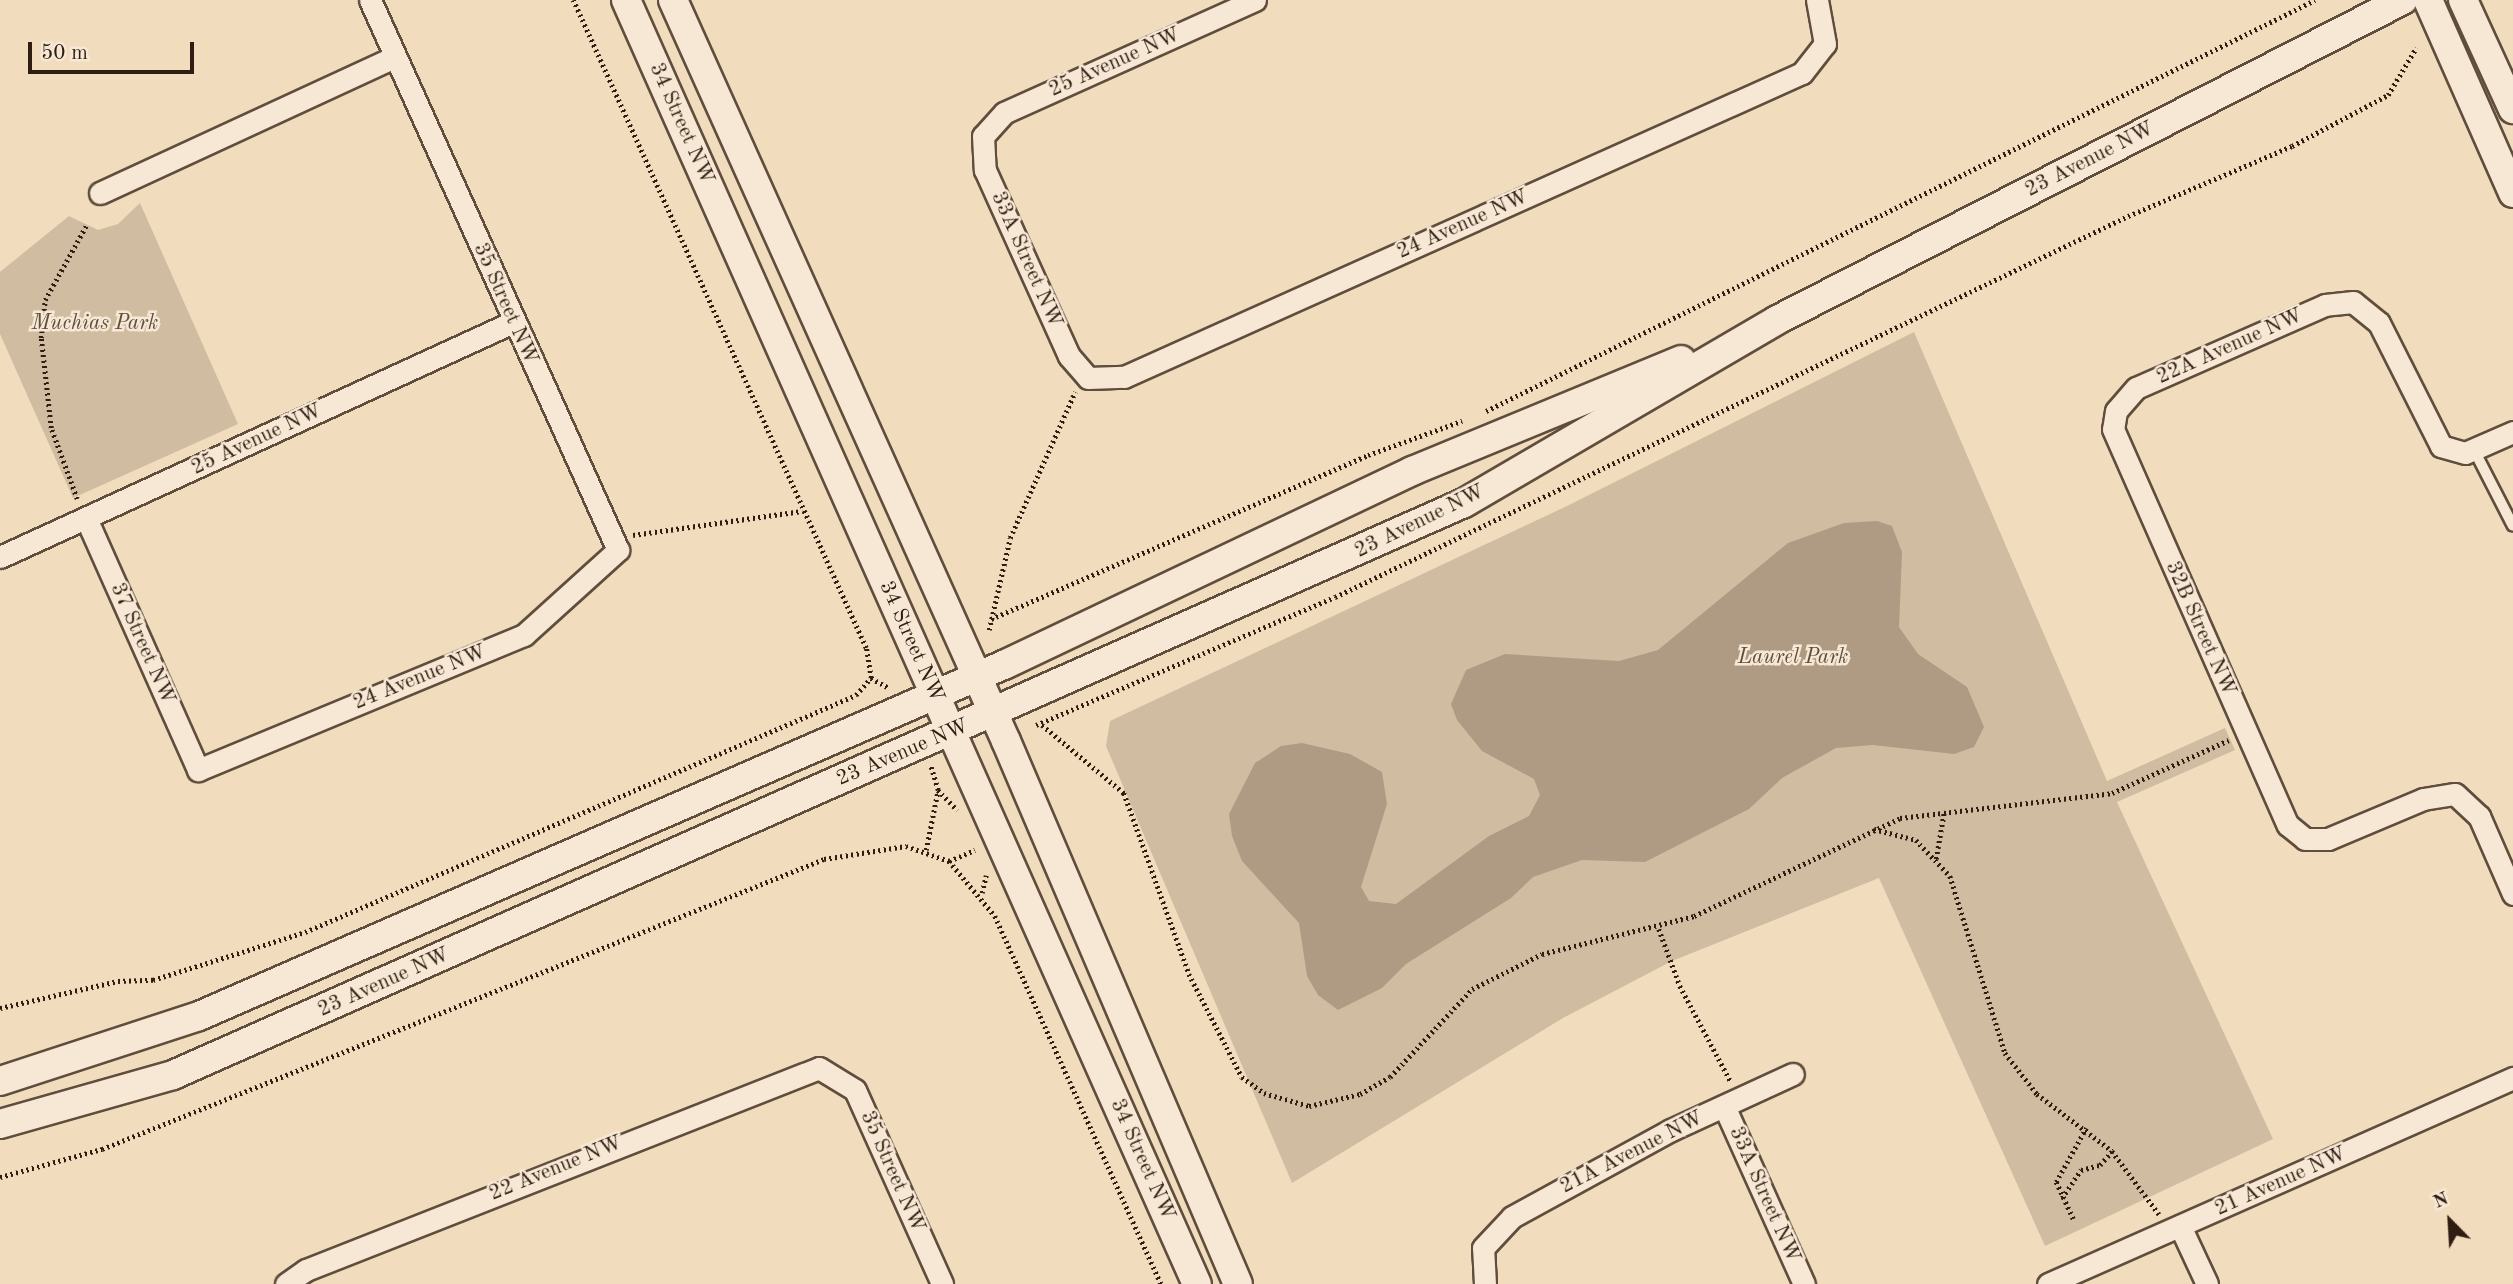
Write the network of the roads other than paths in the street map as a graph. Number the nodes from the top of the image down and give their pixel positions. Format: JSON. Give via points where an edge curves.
{"nodes":[{"id":1,"x":370,"y":0,"type":"edge"},
{"id":2,"x":625,"y":0,"type":"edge"},
{"id":3,"x":673,"y":0,"type":"edge"},
{"id":4,"x":1255,"y":0,"type":"edge"},
{"id":5,"x":1817,"y":0,"type":"edge"},
{"id":6,"x":2403,"y":0,"type":"edge"},
{"id":7,"x":2428,"y":0,"type":"edge"},
{"id":8,"x":2463,"y":0,"type":"edge"},
{"id":9,"x":394,"y":57,"type":"junction"},
{"id":10,"x":2513,"y":109,"type":"edge"},
{"id":11,"x":983,"y":136,"type":"joint"},
{"id":12,"x":100,"y":193,"type":"dead end"},
{"id":13,"x":2513,"y":193,"type":"edge"},
{"id":14,"x":1777,"y":320,"type":"junction"},
{"id":15,"x":513,"y":322,"type":"junction"},
{"id":16,"x":1088,"y":378,"type":"joint"},
{"id":17,"x":2116,"y":411,"type":"joint"},
{"id":18,"x":2513,"y":432,"type":"edge"},
{"id":19,"x":2474,"y":450,"type":"junction"},
{"id":20,"x":86,"y":518,"type":"junction"},
{"id":21,"x":2513,"y":526,"type":"edge"},
{"id":22,"x":616,"y":544,"type":"joint"},
{"id":23,"x":0,"y":557,"type":"edge"},
{"id":24,"x":976,"y":677,"type":"junction"},
{"id":25,"x":934,"y":695,"type":"junction"},
{"id":26,"x":993,"y":715,"type":"junction"},
{"id":27,"x":950,"y":731,"type":"junction"},
{"id":28,"x":198,"y":770,"type":"joint"},
{"id":29,"x":2513,"y":894,"type":"edge"},
{"id":30,"x":831,"y":1070,"type":"joint"},
{"id":31,"x":1793,"y":1074,"type":"dead end"},
{"id":32,"x":2513,"y":1077,"type":"edge"},
{"id":33,"x":0,"y":1081,"type":"edge"},
{"id":34,"x":1732,"y":1102,"type":"junction"},
{"id":35,"x":0,"y":1124,"type":"edge"},
{"id":36,"x":2175,"y":1229,"type":"junction"},
{"id":37,"x":285,"y":1284,"type":"edge"},
{"id":38,"x":942,"y":1284,"type":"edge"},
{"id":39,"x":1197,"y":1284,"type":"edge"},
{"id":40,"x":1238,"y":1284,"type":"edge"},
{"id":41,"x":1485,"y":1284,"type":"edge"},
{"id":42,"x":1804,"y":1284,"type":"edge"},
{"id":43,"x":2048,"y":1284,"type":"edge"},
{"id":44,"x":2207,"y":1284,"type":"edge"}],
"edges":[{"from":1,"to":9,"type":"street","name":"35 Street NW"},
{"from":2,"to":25,"type":"main road","name":"34 Street NW"},
{"from":3,"to":24,"type":"main road","name":"34 Street NW"},
{"from":4,"to":11,"type":"street","name":"25 Avenue NW","via":[[1004,113]]},
{"from":5,"to":16,"type":"street","name":"24 Avenue NW","via":[[1825,44],[1802,73],[1124,377]]},
{"from":6,"to":14,"type":"main road","name":"23 Avenue NW"},
{"from":7,"to":13,"type":"main road"},
{"from":8,"to":10,"type":"main road"},
{"from":9,"to":12,"type":"street"},
{"from":9,"to":15,"type":"street","name":"35 Street NW"},
{"from":11,"to":16,"type":"street","name":"33A Street NW","via":[[985,170],[1069,356]]},
{"from":14,"to":24,"type":"main road","name":"23 Avenue NW","via":[[1412,471]]},
{"from":14,"to":26,"type":"main road","name":"23 Avenue NW","via":[[1464,503]]},
{"from":15,"to":20,"type":"street","name":"25 Avenue NW"},
{"from":15,"to":22,"type":"street","name":"35 Street NW"},
{"from":17,"to":19,"type":"street","name":"22A Avenue NW","via":[[2136,388],[2325,305],[2353,302],[2379,323],[2426,426],[2451,451]]},
{"from":17,"to":29,"type":"street","name":"32B Street NW","via":[[2116,442],[2283,818],[2305,839],[2329,839],[2423,799],[2455,794],[2473,806]]},
{"from":18,"to":19,"type":"street"},
{"from":19,"to":21,"type":"lane"},
{"from":20,"to":23,"type":"street","name":"25 Avenue NW"},
{"from":20,"to":28,"type":"street","name":"37 Street NW"},
{"from":22,"to":28,"type":"street","name":"24 Avenue NW","via":[[524,635]]},
{"from":24,"to":25,"type":"main road","name":"23 Avenue NW"},
{"from":24,"to":26,"type":"main road","name":"34 Street NW"},
{"from":25,"to":27,"type":"main road","name":"34 Street NW"},
{"from":25,"to":33,"type":"main road","name":"23 Avenue NW","via":[[199,1016]]},
{"from":26,"to":27,"type":"main road","name":"23 Avenue NW"},
{"from":26,"to":40,"type":"main road","name":"34 Street NW"},
{"from":27,"to":35,"type":"main road","name":"23 Avenue NW","via":[[173,1075]]},
{"from":27,"to":39,"type":"main road","name":"34 Street NW"},
{"from":30,"to":37,"type":"street","name":"22 Avenue NW","via":[[793,1073],[306,1270]]},
{"from":30,"to":38,"type":"street","name":"35 Street NW","via":[[855,1090]]},
{"from":31,"to":34,"type":"street","name":"21A Avenue NW"},
{"from":32,"to":36,"type":"street","name":"21 Avenue NW"},
{"from":34,"to":41,"type":"street","name":"21A Avenue NW","via":[[1512,1217],[1483,1248]]},
{"from":34,"to":42,"type":"street","name":"33A Street NW"},
{"from":36,"to":43,"type":"street","name":"21 Avenue NW"},
{"from":36,"to":44,"type":"street"}]}
